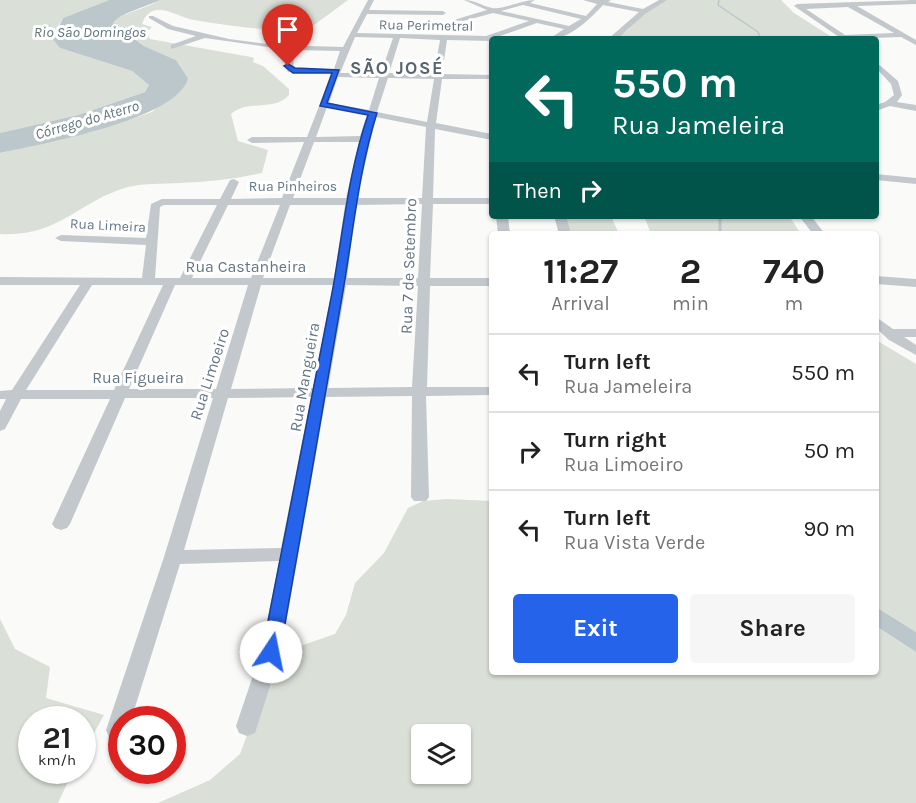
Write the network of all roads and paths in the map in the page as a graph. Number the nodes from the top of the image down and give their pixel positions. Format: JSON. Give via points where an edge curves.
{"nodes":[{"id":1,"x":371,"y":0,"type":"edge"},
{"id":2,"x":468,"y":0,"type":"edge"},
{"id":3,"x":586,"y":0,"type":"edge"},
{"id":4,"x":664,"y":0,"type":"edge"},
{"id":5,"x":792,"y":0,"type":"edge"},
{"id":6,"x":840,"y":0,"type":"edge"},
{"id":7,"x":525,"y":1,"type":"edge"},
{"id":8,"x":895,"y":1,"type":"edge"},
{"id":9,"x":915,"y":1,"type":"edge"},
{"id":10,"x":605,"y":2,"type":"edge"},
{"id":11,"x":849,"y":5,"type":"junction"},
{"id":12,"x":798,"y":6,"type":"junction"},
{"id":13,"x":399,"y":9,"type":"junction"},
{"id":14,"x":494,"y":10,"type":"junction"},
{"id":15,"x":643,"y":11,"type":"junction"},
{"id":16,"x":364,"y":12,"type":"junction"},
{"id":17,"x":916,"y":12,"type":"edge"},
{"id":18,"x":151,"y":17,"type":"dead end"},
{"id":19,"x":587,"y":18,"type":"junction"},
{"id":20,"x":394,"y":20,"type":"dead end"},
{"id":21,"x":537,"y":21,"type":"junction"},
{"id":22,"x":571,"y":29,"type":"junction"},
{"id":23,"x":391,"y":33,"type":"junction"},
{"id":24,"x":439,"y":33,"type":"junction"},
{"id":25,"x":902,"y":34,"type":"junction"},
{"id":26,"x":916,"y":34,"type":"edge"},
{"id":27,"x":204,"y":36,"type":"junction"},
{"id":28,"x":499,"y":36,"type":"edge"},
{"id":29,"x":558,"y":36,"type":"edge"},
{"id":30,"x":616,"y":36,"type":"edge"},
{"id":31,"x":843,"y":36,"type":"edge"},
{"id":32,"x":874,"y":36,"type":"edge"},
{"id":33,"x":489,"y":39,"type":"edge"},
{"id":34,"x":348,"y":42,"type":"junction"},
{"id":35,"x":916,"y":43,"type":"edge"},
{"id":36,"x":174,"y":47,"type":"dead end"},
{"id":37,"x":292,"y":48,"type":"junction"},
{"id":38,"x":879,"y":67,"type":"edge"},
{"id":39,"x":336,"y":73,"type":"junction"},
{"id":40,"x":385,"y":75,"type":"junction"},
{"id":41,"x":439,"y":76,"type":"junction"},
{"id":42,"x":489,"y":77,"type":"edge"},
{"id":43,"x":323,"y":104,"type":"junction"},
{"id":44,"x":890,"y":104,"type":"junction"},
{"id":45,"x":879,"y":107,"type":"edge"},
{"id":46,"x":916,"y":108,"type":"edge"},
{"id":47,"x":373,"y":113,"type":"junction"},
{"id":48,"x":431,"y":125,"type":"junction"},
{"id":49,"x":489,"y":136,"type":"edge"},
{"id":50,"x":252,"y":140,"type":"dead end"},
{"id":51,"x":364,"y":140,"type":"junction"},
{"id":52,"x":309,"y":141,"type":"junction"},
{"id":53,"x":879,"y":177,"type":"edge"},
{"id":54,"x":916,"y":181,"type":"edge"},
{"id":55,"x":234,"y":182,"type":"dead end"},
{"id":56,"x":226,"y":201,"type":"junction"},
{"id":57,"x":288,"y":201,"type":"junction"},
{"id":58,"x":351,"y":201,"type":"junction"},
{"id":59,"x":489,"y":201,"type":"edge"},
{"id":60,"x":427,"y":202,"type":"junction"},
{"id":61,"x":807,"y":219,"type":"edge"},
{"id":62,"x":817,"y":231,"type":"edge"},
{"id":63,"x":61,"y":238,"type":"dead end"},
{"id":64,"x":153,"y":242,"type":"junction"},
{"id":65,"x":879,"y":280,"type":"edge"},
{"id":66,"x":0,"y":281,"type":"edge"},
{"id":67,"x":88,"y":282,"type":"junction"},
{"id":68,"x":147,"y":282,"type":"junction"},
{"id":69,"x":177,"y":282,"type":"junction"},
{"id":70,"x":339,"y":282,"type":"junction"},
{"id":71,"x":423,"y":282,"type":"junction"},
{"id":72,"x":489,"y":282,"type":"edge"},
{"id":73,"x":255,"y":283,"type":"junction"},
{"id":74,"x":916,"y":283,"type":"edge"},
{"id":75,"x":879,"y":324,"type":"edge"},
{"id":76,"x":916,"y":333,"type":"edge"},
{"id":77,"x":894,"y":337,"type":"junction"},
{"id":78,"x":916,"y":351,"type":"edge"},
{"id":79,"x":489,"y":391,"type":"edge"},
{"id":80,"x":319,"y":392,"type":"junction"},
{"id":81,"x":419,"y":392,"type":"junction"},
{"id":82,"x":221,"y":394,"type":"junction"},
{"id":83,"x":0,"y":395,"type":"edge"},
{"id":84,"x":16,"y":395,"type":"junction"},
{"id":85,"x":120,"y":395,"type":"junction"},
{"id":86,"x":0,"y":426,"type":"edge"},
{"id":87,"x":420,"y":497,"type":"dead end"},
{"id":88,"x":62,"y":524,"type":"dead end"},
{"id":89,"x":290,"y":554,"type":"junction"},
{"id":90,"x":173,"y":557,"type":"junction"},
{"id":91,"x":125,"y":706,"type":"edge"},
{"id":92,"x":247,"y":726,"type":"dead end"}],
"edges":[{"from":1,"to":16,"type":"street","name":"Rua Limoeiro"},
{"from":2,"to":14,"type":"street"},
{"from":3,"to":10,"type":"street"},
{"from":4,"to":15,"type":"street"},
{"from":5,"to":12,"type":"street"},
{"from":6,"to":11,"type":"street"},
{"from":7,"to":14,"type":"street"},
{"from":7,"to":19,"type":"street"},
{"from":8,"to":9,"type":"street"},
{"from":8,"to":11,"type":"street"},
{"from":8,"to":17,"type":"street"},
{"from":10,"to":15,"type":"street"},
{"from":10,"to":19,"type":"street"},
{"from":11,"to":12,"type":"street"},
{"from":11,"to":25,"type":"street"},
{"from":12,"to":31,"type":"street"},
{"from":13,"to":16,"type":"street"},
{"from":13,"to":20,"type":"street"},
{"from":13,"to":24,"type":"street","name":"Rua 7 de Setembro","via":[[444,10]]},
{"from":14,"to":21,"type":"street"},
{"from":14,"to":24,"type":"street"},
{"from":15,"to":30,"type":"street"},
{"from":16,"to":34,"type":"street","name":"Rua Limoeiro"},
{"from":18,"to":27,"type":"street","name":"Rua Perimetral","via":[[155,22]]},
{"from":19,"to":22,"type":"street"},
{"from":21,"to":22,"type":"street"},
{"from":21,"to":28,"type":"street"},
{"from":22,"to":29,"type":"street"},
{"from":23,"to":24,"type":"street","name":"Rua Perimetral"},
{"from":23,"to":34,"type":"street","name":"Rua Perimetral"},
{"from":23,"to":40,"type":"street","name":"Rua Mangueira"},
{"from":24,"to":33,"type":"street","name":"Rua Perimetral"},
{"from":24,"to":41,"type":"street","name":"Rua 7 de Setembro"},
{"from":25,"to":26,"type":"street"},
{"from":25,"to":32,"type":"street"},
{"from":25,"to":35,"type":"street"},
{"from":27,"to":36,"type":"street"},
{"from":27,"to":37,"type":"street","name":"Rua Perimetral"},
{"from":34,"to":37,"type":"street","name":"Rua Perimetral"},
{"from":34,"to":39,"type":"street","name":"Rua Limoeiro"},
{"from":37,"to":39,"type":"street","via":[[288,59],[291,70]]},
{"from":38,"to":44,"type":"street","via":[[897,85],[897,99]]},
{"from":39,"to":40,"type":"street"},
{"from":39,"to":43,"type":"street","name":"Rua Limoeiro"},
{"from":40,"to":41,"type":"street"},
{"from":40,"to":47,"type":"street","name":"Rua Mangueira"},
{"from":41,"to":42,"type":"street"},
{"from":41,"to":48,"type":"street","name":"Rua 7 de Setembro"},
{"from":43,"to":47,"type":"street"},
{"from":43,"to":52,"type":"street","name":"Rua Limoeiro"},
{"from":44,"to":45,"type":"street"},
{"from":44,"to":46,"type":"street"},
{"from":47,"to":48,"type":"street"},
{"from":47,"to":51,"type":"street","name":"Rua Mangueira"},
{"from":48,"to":49,"type":"street"},
{"from":48,"to":60,"type":"street","name":"Rua 7 de Setembro"},
{"from":50,"to":52,"type":"street"},
{"from":51,"to":52,"type":"street"},
{"from":51,"to":58,"type":"street","name":"Rua Mangueira"},
{"from":52,"to":57,"type":"street","name":"Rua Limoeiro"},
{"from":53,"to":54,"type":"street"},
{"from":55,"to":56,"type":"street"},
{"from":56,"to":57,"type":"street","name":"Rua Pinheiros"},
{"from":56,"to":64,"type":"street","name":"Rua Pinheiros","via":[[166,202],[155,206]]},
{"from":56,"to":69,"type":"street"},
{"from":57,"to":58,"type":"street","name":"Rua Pinheiros"},
{"from":57,"to":73,"type":"street","name":"Rua Limoeiro"},
{"from":58,"to":60,"type":"street","name":"Rua Pinheiros"},
{"from":58,"to":70,"type":"street","name":"Rua Mangueira"},
{"from":59,"to":60,"type":"street","name":"Rua Pinheiros"},
{"from":60,"to":71,"type":"street","name":"Rua 7 de Setembro"},
{"from":61,"to":62,"type":"street"},
{"from":63,"to":64,"type":"street","name":"Rua Limeira"},
{"from":64,"to":68,"type":"street"},
{"from":65,"to":74,"type":"street"},
{"from":66,"to":67,"type":"street","name":"Rua Castanheira"},
{"from":67,"to":68,"type":"street","name":"Rua Castanheira"},
{"from":67,"to":84,"type":"street"},
{"from":68,"to":69,"type":"street","name":"Rua Castanheira"},
{"from":69,"to":73,"type":"street","name":"Rua Castanheira"},
{"from":69,"to":85,"type":"street"},
{"from":70,"to":71,"type":"street","name":"Rua Castanheira"},
{"from":70,"to":73,"type":"street","name":"Rua Castanheira"},
{"from":70,"to":80,"type":"street","name":"Rua Mangueira"},
{"from":71,"to":72,"type":"street","name":"Rua Castanheira"},
{"from":71,"to":81,"type":"street","name":"Rua 7 de Setembro"},
{"from":73,"to":82,"type":"street","name":"Rua Limoeiro"},
{"from":75,"to":77,"type":"street"},
{"from":76,"to":77,"type":"street","via":[[895,333]]},
{"from":77,"to":78,"type":"street"},
{"from":79,"to":81,"type":"street","name":"Rua Figueira"},
{"from":80,"to":81,"type":"street","name":"Rua Figueira"},
{"from":80,"to":82,"type":"street","name":"Rua Figueira"},
{"from":80,"to":89,"type":"street","name":"Rua Mangueira"},
{"from":81,"to":87,"type":"street","name":"Rua 7 de Setembro"},
{"from":82,"to":85,"type":"street","name":"Rua Figueira"},
{"from":82,"to":90,"type":"street","name":"Rua Limoeiro"},
{"from":83,"to":84,"type":"street","name":"Rua Figueira"},
{"from":84,"to":85,"type":"street","name":"Rua Figueira"},
{"from":84,"to":86,"type":"street"},
{"from":85,"to":88,"type":"street"},
{"from":89,"to":90,"type":"street"},
{"from":89,"to":92,"type":"street","name":"Rua Mangueira","via":[[271,652]]},
{"from":90,"to":91,"type":"street","name":"Rua Limoeiro"}]}
